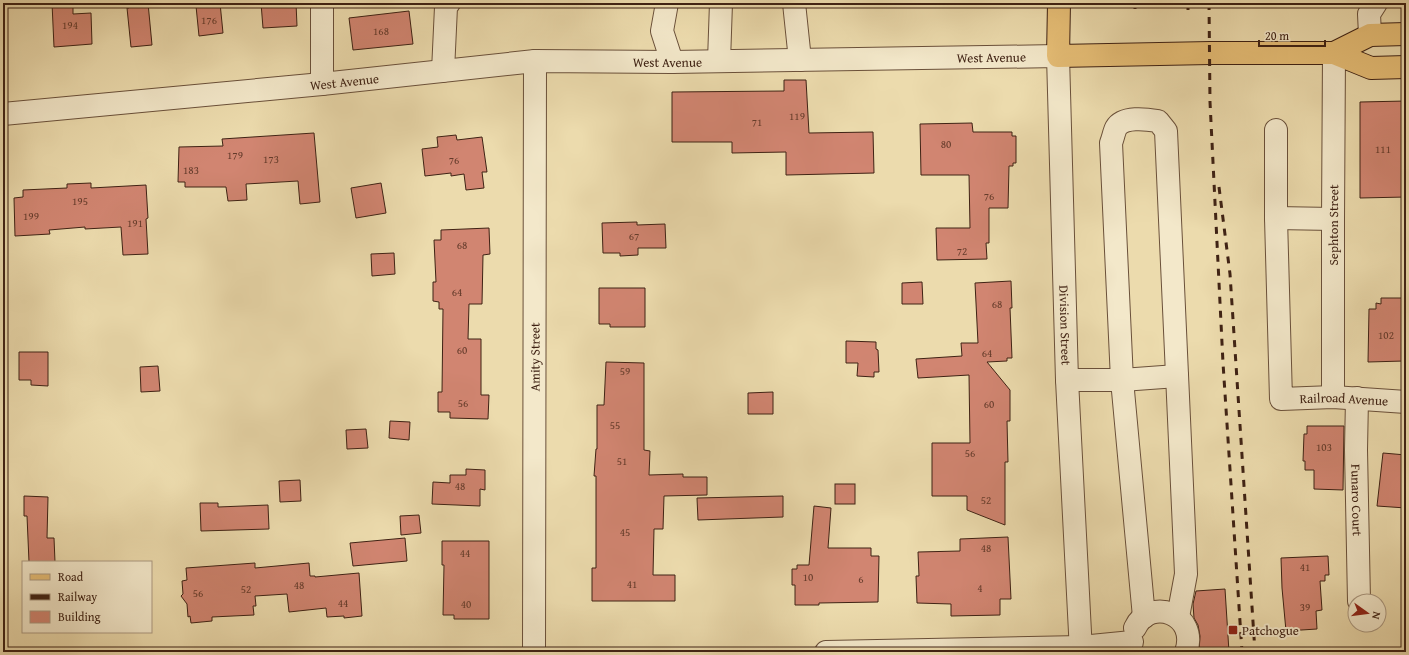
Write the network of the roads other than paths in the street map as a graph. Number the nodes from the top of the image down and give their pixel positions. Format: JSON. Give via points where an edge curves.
{"nodes":[{"id":1,"x":322,"y":3,"type":"edge"},
{"id":2,"x":449,"y":3,"type":"edge"},
{"id":3,"x":457,"y":3,"type":"edge"},
{"id":4,"x":667,"y":3,"type":"edge"},
{"id":5,"x":722,"y":3,"type":"edge"},
{"id":6,"x":794,"y":3,"type":"edge"},
{"id":7,"x":1058,"y":3,"type":"edge"},
{"id":8,"x":1376,"y":3,"type":"edge"},
{"id":9,"x":1406,"y":34,"type":"edge"},
{"id":10,"x":1370,"y":35,"type":"junction"},
{"id":11,"x":1334,"y":53,"type":"junction"},
{"id":12,"x":1058,"y":56,"type":"junction"},
{"id":13,"x":800,"y":60,"type":"junction"},
{"id":14,"x":535,"y":61,"type":"junction"},
{"id":15,"x":719,"y":61,"type":"junction"},
{"id":16,"x":672,"y":62,"type":"junction"},
{"id":17,"x":1406,"y":67,"type":"edge"},
{"id":18,"x":450,"y":70,"type":"junction"},
{"id":19,"x":322,"y":84,"type":"junction"},
{"id":20,"x":3,"y":114,"type":"edge"},
{"id":21,"x":1276,"y":130,"type":"dead end"},
{"id":22,"x":1276,"y":218,"type":"junction"},
{"id":23,"x":1333,"y":219,"type":"junction"},
{"id":24,"x":1177,"y":376,"type":"junction"},
{"id":25,"x":1067,"y":380,"type":"junction"},
{"id":26,"x":1122,"y":380,"type":"junction"},
{"id":27,"x":1333,"y":398,"type":"junction"},
{"id":28,"x":1356,"y":398,"type":"junction"},
{"id":29,"x":1406,"y":402,"type":"edge"},
{"id":30,"x":1360,"y":593,"type":"edge"},
{"id":31,"x":1144,"y":617,"type":"junction"},
{"id":32,"x":1178,"y":617,"type":"junction"},
{"id":33,"x":1134,"y":647,"type":"edge"},
{"id":34,"x":1081,"y":650,"type":"edge"},
{"id":35,"x":534,"y":652,"type":"edge"},
{"id":36,"x":826,"y":652,"type":"edge"},
{"id":37,"x":1186,"y":652,"type":"edge"}],
"edges":[{"from":1,"to":19,"type":"street"},
{"from":2,"to":18,"type":"street","via":[[446,6]]},
{"from":3,"to":18,"type":"street","via":[[460,9]]},
{"from":4,"to":16,"type":"street","via":[[662,31]]},
{"from":5,"to":15,"type":"street"},
{"from":6,"to":13,"type":"street"},
{"from":7,"to":12,"type":"main road","name":"Division Street"},
{"from":8,"to":10,"type":"street","via":[[1369,14]]},
{"from":9,"to":10,"type":"main road","name":"West Avenue"},
{"from":10,"to":11,"type":"main road","name":"West Avenue"},
{"from":11,"to":12,"type":"main road","name":"West Avenue"},
{"from":11,"to":17,"type":"main road","name":"West Avenue","via":[[1371,68]]},
{"from":11,"to":23,"type":"street","name":"Sephton Street"},
{"from":12,"to":13,"type":"street","name":"West Avenue"},
{"from":12,"to":25,"type":"street","name":"Division Street"},
{"from":13,"to":15,"type":"street","name":"West Avenue"},
{"from":14,"to":16,"type":"street","name":"West Avenue"},
{"from":14,"to":18,"type":"street","name":"West Avenue"},
{"from":14,"to":35,"type":"street","name":"Amity Street"},
{"from":15,"to":16,"type":"street","name":"West Avenue"},
{"from":18,"to":19,"type":"street","name":"West Avenue"},
{"from":19,"to":20,"type":"street","name":"West Avenue"},
{"from":21,"to":22,"type":"street"},
{"from":22,"to":23,"type":"street"},
{"from":22,"to":27,"type":"street","name":"Railroad Avenue","via":[[1281,399]]},
{"from":23,"to":27,"type":"street","name":"Sephton Street"},
{"from":24,"to":26,"type":"street"},
{"from":24,"to":26,"type":"street","via":[[1166,131],[1158,121],[1148,119],[1124,121],[1117,127],[1111,143]]},
{"from":24,"to":32,"type":"street","via":[[1186,574]]},
{"from":25,"to":26,"type":"street"},
{"from":25,"to":34,"type":"street","name":"Division Street"},
{"from":26,"to":31,"type":"street"},
{"from":27,"to":28,"type":"street","name":"Railroad Avenue"},
{"from":28,"to":29,"type":"street","name":"Railroad Avenue"},
{"from":28,"to":30,"type":"street","name":"Funaro Court"},
{"from":31,"to":32,"type":"street","via":[[1161,611]]},
{"from":31,"to":33,"type":"street","via":[[1133,632]]},
{"from":32,"to":37,"type":"street","via":[[1185,624],[1188,633],[1189,643]]},
{"from":33,"to":34,"type":"street"},
{"from":34,"to":36,"type":"street"}]}
